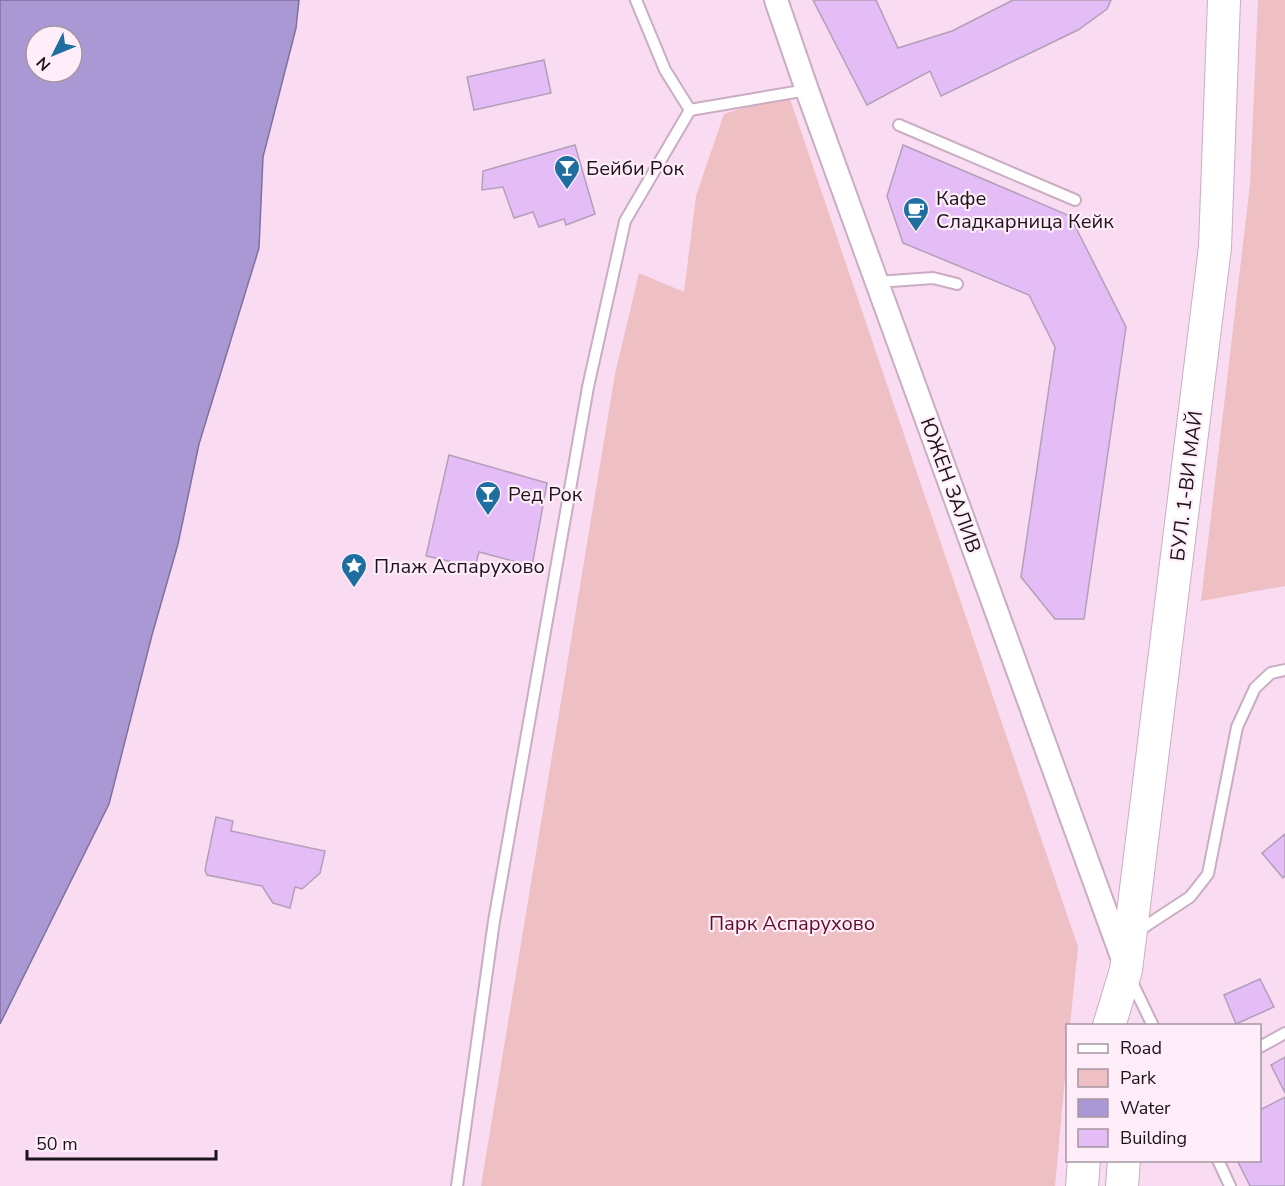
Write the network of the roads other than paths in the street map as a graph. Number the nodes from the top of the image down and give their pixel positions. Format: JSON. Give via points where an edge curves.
{"nodes":[{"id":1,"x":636,"y":0,"type":"edge"},
{"id":2,"x":776,"y":0,"type":"edge"},
{"id":3,"x":1224,"y":0,"type":"edge"},
{"id":4,"x":807,"y":90,"type":"junction"},
{"id":5,"x":690,"y":110,"type":"junction"},
{"id":6,"x":899,"y":125,"type":"dead end"},
{"id":7,"x":1075,"y":200,"type":"dead end"},
{"id":8,"x":877,"y":282,"type":"junction"},
{"id":9,"x":957,"y":284,"type":"dead end"},
{"id":10,"x":1285,"y":670,"type":"edge"},
{"id":11,"x":1130,"y":936,"type":"junction"},
{"id":12,"x":1126,"y":970,"type":"junction"},
{"id":13,"x":1110,"y":1024,"type":"edge"},
{"id":14,"x":1129,"y":1024,"type":"edge"},
{"id":15,"x":1152,"y":1024,"type":"edge"},
{"id":16,"x":1285,"y":1033,"type":"edge"},
{"id":17,"x":1261,"y":1046,"type":"edge"},
{"id":18,"x":1084,"y":1162,"type":"edge"},
{"id":19,"x":1124,"y":1162,"type":"edge"},
{"id":20,"x":1218,"y":1162,"type":"edge"},
{"id":21,"x":457,"y":1186,"type":"edge"},
{"id":22,"x":1082,"y":1186,"type":"edge"},
{"id":23,"x":1122,"y":1186,"type":"edge"},
{"id":24,"x":1230,"y":1186,"type":"edge"}],
"edges":[{"from":1,"to":5,"type":"lane","via":[[665,70]]},
{"from":2,"to":4,"type":"street","name":"ЮЖЕН ЗАЛИВ"},
{"from":3,"to":11,"type":"main road","name":"БУЛ. 1-ВИ МАЙ","via":[[1215,247]]},
{"from":4,"to":5,"type":"lane"},
{"from":4,"to":8,"type":"street","name":"ЮЖЕН ЗАЛИВ"},
{"from":5,"to":21,"type":"lane","via":[[625,221],[596,353],[494,921]]},
{"from":6,"to":7,"type":"lane"},
{"from":8,"to":9,"type":"lane","via":[[933,278]]},
{"from":8,"to":12,"type":"street","name":"ЮЖЕН ЗАЛИВ"},
{"from":10,"to":11,"type":"lane","via":[[1271,673],[1255,688],[1237,727],[1208,874],[1190,897]]},
{"from":11,"to":12,"type":"main road","name":"БУЛ. 1-ВИ МАЙ"},
{"from":12,"to":13,"type":"main road","name":"БУЛ. 1-ВИ МАЙ"},
{"from":12,"to":14,"type":"main road","name":"БУЛ. 1-ВИ МАЙ"},
{"from":12,"to":15,"type":"lane"},
{"from":16,"to":17,"type":"lane"},
{"from":18,"to":22,"type":"main road"},
{"from":19,"to":23,"type":"main road"},
{"from":20,"to":24,"type":"lane"}]}
